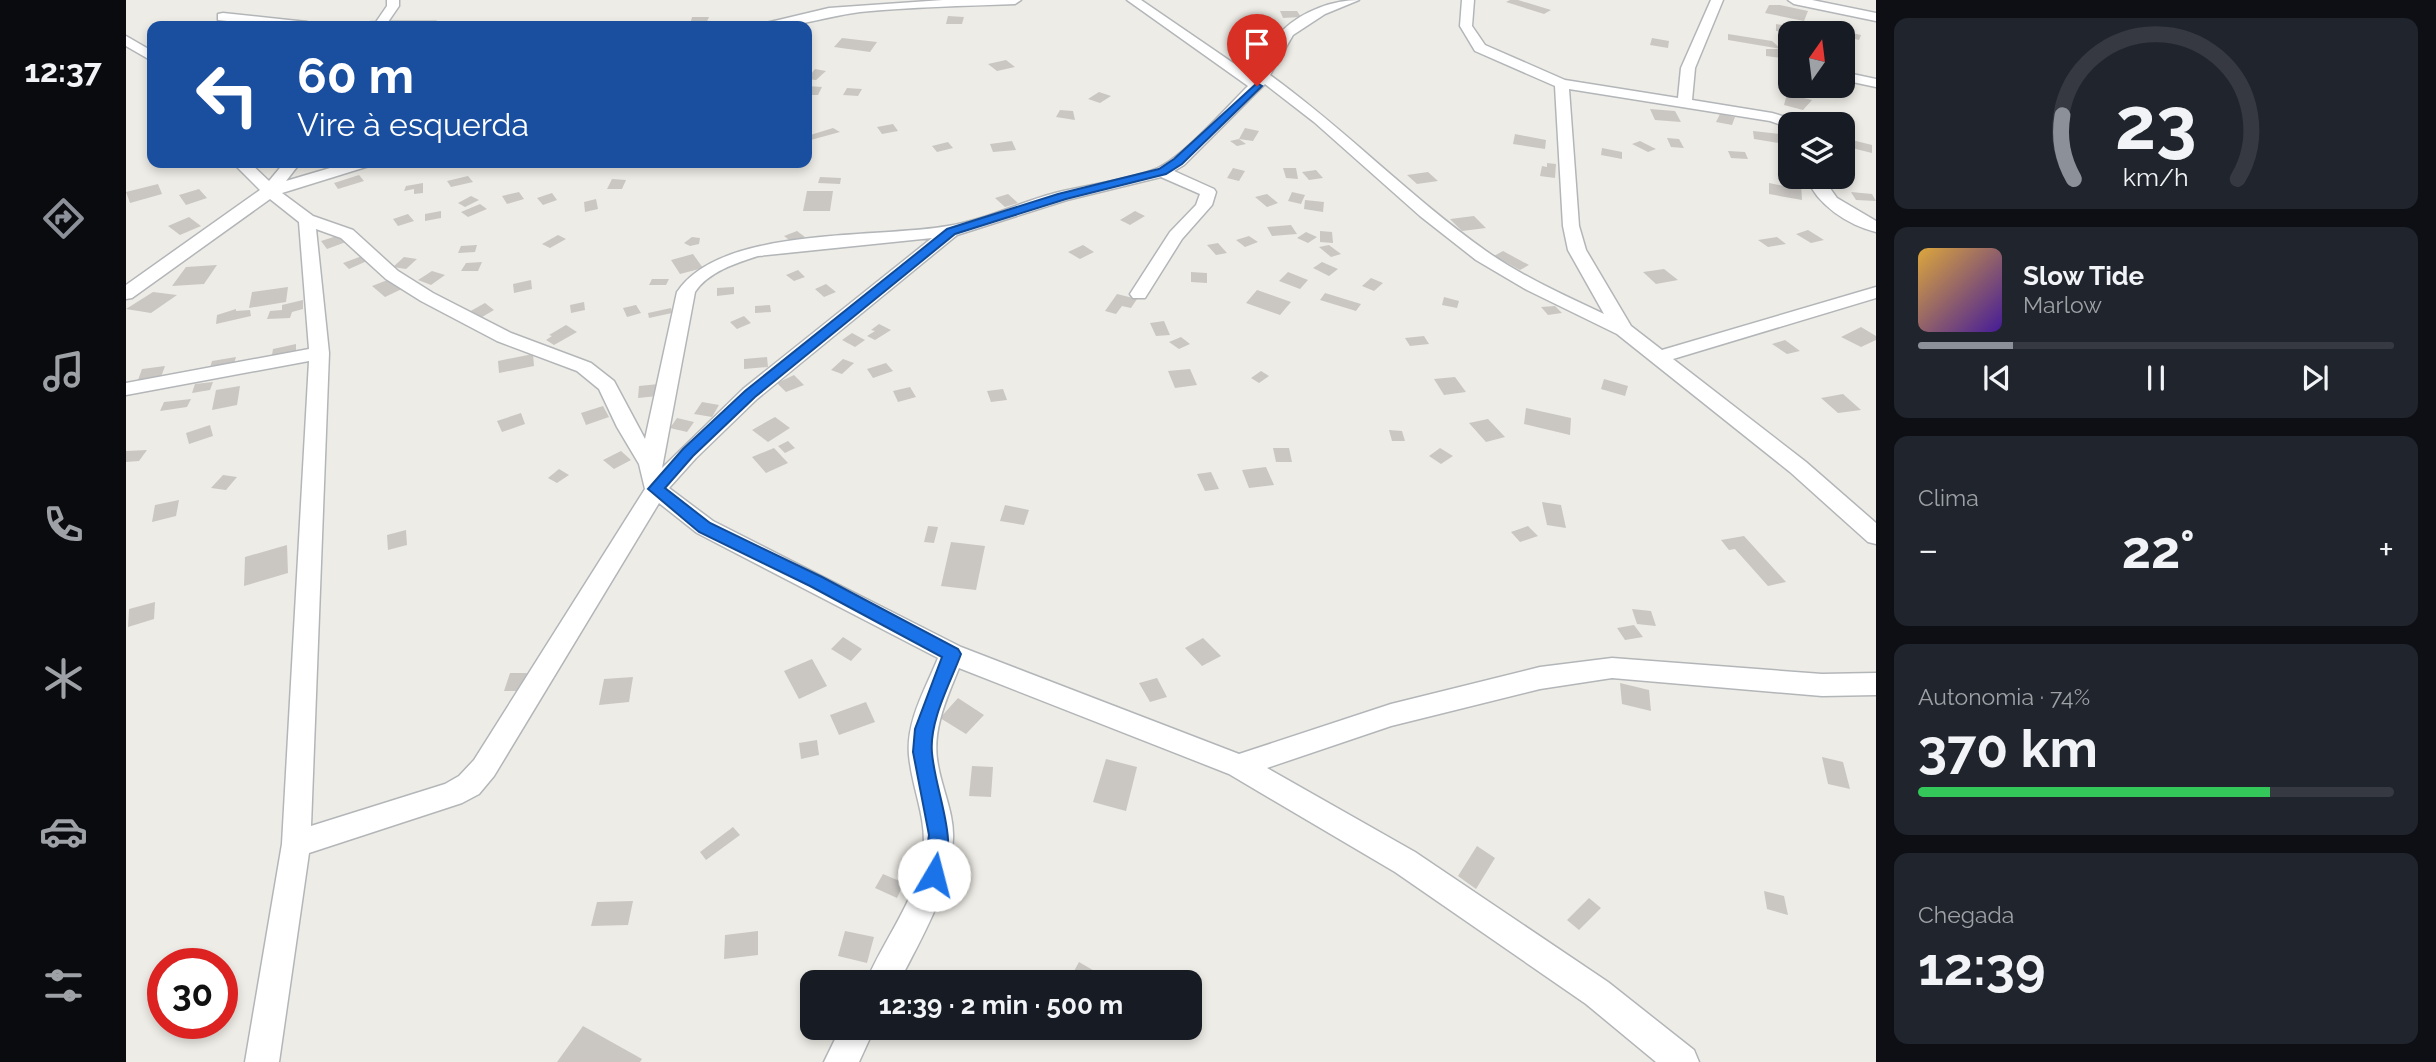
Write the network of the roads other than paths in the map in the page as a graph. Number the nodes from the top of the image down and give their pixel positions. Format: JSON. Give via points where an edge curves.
{"nodes":[{"id":1,"x":231,"y":0,"type":"edge"},
{"id":2,"x":393,"y":0,"type":"edge"},
{"id":3,"x":1014,"y":0,"type":"edge"},
{"id":4,"x":1133,"y":0,"type":"edge"},
{"id":5,"x":1353,"y":0,"type":"edge"},
{"id":6,"x":1468,"y":0,"type":"edge"},
{"id":7,"x":1717,"y":0,"type":"edge"},
{"id":8,"x":1794,"y":0,"type":"edge"},
{"id":9,"x":863,"y":4,"type":"edge"},
{"id":10,"x":1876,"y":17,"type":"edge"},
{"id":11,"x":220,"y":21,"type":"edge"},
{"id":12,"x":377,"y":21,"type":"edge"},
{"id":13,"x":792,"y":21,"type":"edge"},
{"id":14,"x":126,"y":40,"type":"edge"},
{"id":15,"x":147,"y":54,"type":"edge"},
{"id":16,"x":1855,"y":79,"type":"edge"},
{"id":17,"x":1260,"y":81,"type":"junction"},
{"id":18,"x":1876,"y":83,"type":"edge"},
{"id":19,"x":1562,"y":84,"type":"junction"},
{"id":20,"x":1684,"y":104,"type":"junction"},
{"id":21,"x":1778,"y":119,"type":"edge"},
{"id":22,"x":246,"y":168,"type":"edge"},
{"id":23,"x":288,"y":168,"type":"edge"},
{"id":24,"x":346,"y":168,"type":"edge"},
{"id":25,"x":1162,"y":172,"type":"junction"},
{"id":26,"x":1821,"y":189,"type":"edge"},
{"id":27,"x":270,"y":191,"type":"junction"},
{"id":28,"x":307,"y":220,"type":"junction"},
{"id":29,"x":1876,"y":227,"type":"edge"},
{"id":30,"x":951,"y":231,"type":"junction"},
{"id":31,"x":1876,"y":292,"type":"edge"},
{"id":32,"x":1139,"y":294,"type":"dead end"},
{"id":33,"x":126,"y":295,"type":"edge"},
{"id":34,"x":1624,"y":330,"type":"junction"},
{"id":35,"x":319,"y":353,"type":"junction"},
{"id":36,"x":1659,"y":357,"type":"junction"},
{"id":37,"x":126,"y":389,"type":"edge"},
{"id":38,"x":650,"y":464,"type":"junction"},
{"id":39,"x":656,"y":489,"type":"junction"},
{"id":40,"x":1876,"y":536,"type":"edge"},
{"id":41,"x":952,"y":654,"type":"junction"},
{"id":42,"x":1876,"y":684,"type":"edge"},
{"id":43,"x":1239,"y":766,"type":"junction"},
{"id":44,"x":296,"y":844,"type":"junction"},
{"id":45,"x":888,"y":970,"type":"edge"},
{"id":46,"x":852,"y":1040,"type":"edge"},
{"id":47,"x":262,"y":1062,"type":"edge"},
{"id":48,"x":841,"y":1062,"type":"edge"},
{"id":49,"x":1682,"y":1062,"type":"edge"}],
"edges":[{"from":1,"to":11,"type":"street"},
{"from":2,"to":12,"type":"street","via":[[393,6]]},
{"from":3,"to":9,"type":"street"},
{"from":4,"to":17,"type":"street"},
{"from":5,"to":17,"type":"street","via":[[1321,11],[1288,33]]},
{"from":6,"to":19,"type":"street","via":[[1466,26],[1480,48]]},
{"from":7,"to":20,"type":"street","via":[[1688,68]]},
{"from":8,"to":10,"type":"street"},
{"from":9,"to":13,"type":"street"},
{"from":14,"to":15,"type":"street"},
{"from":16,"to":18,"type":"street"},
{"from":17,"to":25,"type":"street","via":[[1178,162]]},
{"from":17,"to":34,"type":"street","via":[[1300,102],[1484,258]]},
{"from":19,"to":20,"type":"street"},
{"from":19,"to":34,"type":"street","via":[[1571,226],[1577,250]]},
{"from":20,"to":21,"type":"street"},
{"from":22,"to":27,"type":"street"},
{"from":23,"to":27,"type":"street"},
{"from":24,"to":27,"type":"street"},
{"from":25,"to":30,"type":"street","via":[[1062,196]]},
{"from":25,"to":32,"type":"street","via":[[1202,188],[1208,199],[1177,234]]},
{"from":26,"to":29,"type":"street"},
{"from":27,"to":28,"type":"street"},
{"from":27,"to":33,"type":"street"},
{"from":28,"to":35,"type":"street"},
{"from":28,"to":38,"type":"street","via":[[347,234],[392,275],[427,297],[504,337],[584,367],[607,386]]},
{"from":30,"to":38,"type":"street","via":[[756,251],[728,260],[694,280],[680,317]]},
{"from":30,"to":39,"type":"street","via":[[750,394]]},
{"from":31,"to":36,"type":"street"},
{"from":34,"to":36,"type":"street"},
{"from":35,"to":37,"type":"street"},
{"from":35,"to":44,"type":"street"},
{"from":36,"to":40,"type":"street","via":[[1798,467]]},
{"from":38,"to":39,"type":"street"},
{"from":39,"to":41,"type":"street","via":[[705,527]]},
{"from":39,"to":44,"type":"street","via":[[484,768],[469,785]]},
{"from":41,"to":43,"type":"street"},
{"from":41,"to":45,"type":"street","via":[[925,729],[922,752],[939,835],[934,875]]},
{"from":42,"to":43,"type":"street","via":[[1822,685],[1612,668],[1552,676],[1391,715]]},
{"from":43,"to":49,"type":"street","via":[[1405,862],[1597,993]]},
{"from":44,"to":47,"type":"street"},
{"from":46,"to":48,"type":"street"}]}
